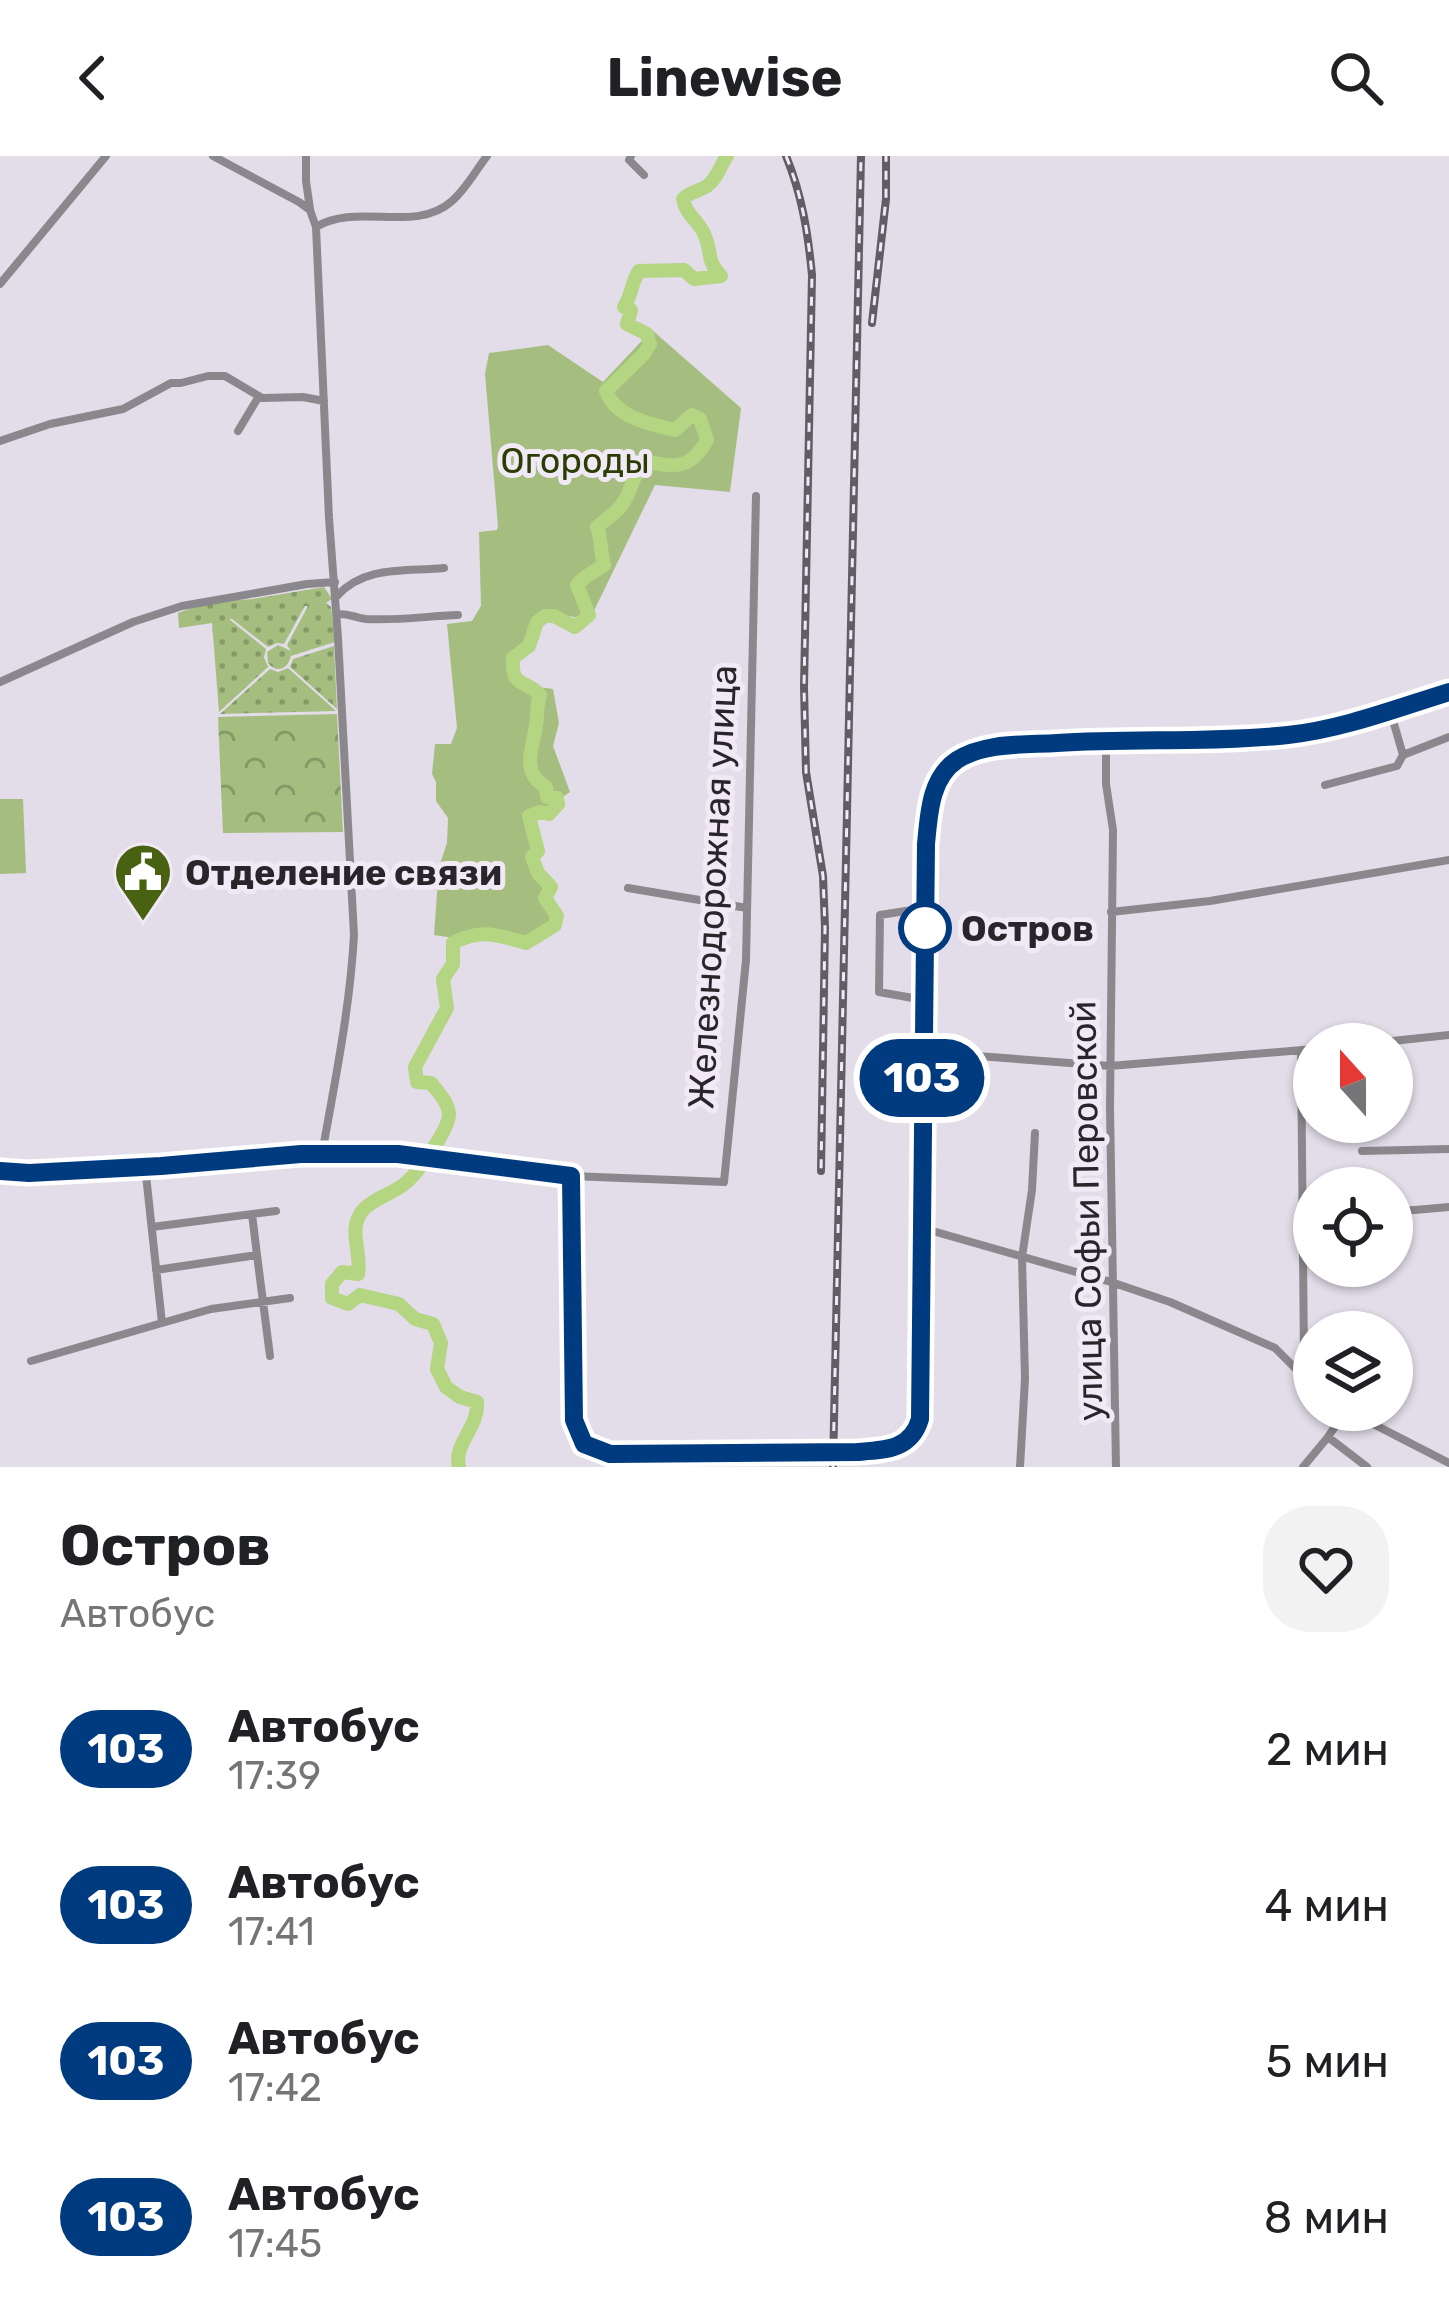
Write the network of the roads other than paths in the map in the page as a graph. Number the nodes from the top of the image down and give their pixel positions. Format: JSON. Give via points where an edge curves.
{"nodes":[{"id":1,"x":106,"y":156,"type":"edge"},
{"id":2,"x":213,"y":156,"type":"edge"},
{"id":3,"x":306,"y":156,"type":"edge"},
{"id":4,"x":487,"y":156,"type":"edge"},
{"id":5,"x":631,"y":156,"type":"edge"},
{"id":6,"x":644,"y":175,"type":"dead end"},
{"id":7,"x":310,"y":210,"type":"junction"},
{"id":8,"x":316,"y":227,"type":"junction"},
{"id":9,"x":0,"y":284,"type":"edge"},
{"id":10,"x":259,"y":396,"type":"junction"},
{"id":11,"x":324,"y":401,"type":"junction"},
{"id":12,"x":238,"y":430,"type":"dead end"},
{"id":13,"x":0,"y":441,"type":"edge"},
{"id":14,"x":755,"y":496,"type":"dead end"},
{"id":15,"x":444,"y":568,"type":"dead end"},
{"id":16,"x":335,"y":582,"type":"junction"},
{"id":17,"x":336,"y":597,"type":"junction"},
{"id":18,"x":337,"y":614,"type":"junction"},
{"id":19,"x":458,"y":615,"type":"dead end"},
{"id":20,"x":0,"y":682,"type":"edge"},
{"id":21,"x":1449,"y":692,"type":"edge"},
{"id":22,"x":1390,"y":710,"type":"junction"},
{"id":23,"x":1449,"y":737,"type":"edge"},
{"id":24,"x":1106,"y":740,"type":"junction"},
{"id":25,"x":1403,"y":755,"type":"junction"},
{"id":26,"x":1324,"y":785,"type":"dead end"},
{"id":27,"x":1449,"y":860,"type":"edge"},
{"id":28,"x":628,"y":888,"type":"dead end"},
{"id":29,"x":747,"y":908,"type":"junction"},
{"id":30,"x":926,"y":908,"type":"junction"},
{"id":31,"x":1111,"y":912,"type":"junction"},
{"id":32,"x":924,"y":1000,"type":"junction"},
{"id":33,"x":1449,"y":1036,"type":"edge"},
{"id":34,"x":1413,"y":1039,"type":"edge"},
{"id":35,"x":1293,"y":1051,"type":"edge"},
{"id":36,"x":922,"y":1052,"type":"junction"},
{"id":37,"x":1110,"y":1066,"type":"junction"},
{"id":38,"x":1035,"y":1133,"type":"dead end"},
{"id":39,"x":1449,"y":1148,"type":"edge"},
{"id":40,"x":1362,"y":1151,"type":"dead end"},
{"id":41,"x":322,"y":1154,"type":"junction"},
{"id":42,"x":145,"y":1166,"type":"junction"},
{"id":43,"x":0,"y":1171,"type":"edge"},
{"id":44,"x":571,"y":1176,"type":"junction"},
{"id":45,"x":1449,"y":1207,"type":"edge"},
{"id":46,"x":1413,"y":1210,"type":"edge"},
{"id":47,"x":276,"y":1211,"type":"dead end"},
{"id":48,"x":252,"y":1214,"type":"junction"},
{"id":49,"x":152,"y":1227,"type":"junction"},
{"id":50,"x":922,"y":1228,"type":"junction"},
{"id":51,"x":257,"y":1255,"type":"junction"},
{"id":52,"x":1022,"y":1256,"type":"junction"},
{"id":53,"x":156,"y":1270,"type":"junction"},
{"id":54,"x":1112,"y":1282,"type":"junction"},
{"id":55,"x":290,"y":1298,"type":"dead end"},
{"id":56,"x":263,"y":1303,"type":"junction"},
{"id":57,"x":162,"y":1323,"type":"junction"},
{"id":58,"x":270,"y":1356,"type":"dead end"},
{"id":59,"x":31,"y":1361,"type":"dead end"},
{"id":60,"x":1293,"y":1366,"type":"edge"},
{"id":61,"x":1332,"y":1431,"type":"edge"},
{"id":62,"x":1387,"y":1431,"type":"edge"},
{"id":63,"x":1328,"y":1437,"type":"junction"},
{"id":64,"x":1449,"y":1463,"type":"edge"},
{"id":65,"x":1020,"y":1467,"type":"edge"},
{"id":66,"x":1116,"y":1467,"type":"edge"},
{"id":67,"x":1303,"y":1467,"type":"edge"},
{"id":68,"x":1367,"y":1467,"type":"edge"}],
"edges":[{"from":1,"to":9,"type":"street"},
{"from":2,"to":7,"type":"street"},
{"from":3,"to":7,"type":"street"},
{"from":4,"to":8,"type":"street","via":[[452,201],[427,215]]},
{"from":5,"to":6,"type":"street"},
{"from":7,"to":8,"type":"street"},
{"from":8,"to":11,"type":"street"},
{"from":10,"to":11,"type":"street"},
{"from":10,"to":12,"type":"street"},
{"from":10,"to":13,"type":"street","via":[[225,376],[208,376],[171,383],[123,409]]},
{"from":11,"to":16,"type":"street"},
{"from":14,"to":29,"type":"street","name":"Железнодорожная улица"},
{"from":15,"to":17,"type":"street","via":[[374,573]]},
{"from":16,"to":17,"type":"street"},
{"from":16,"to":20,"type":"street","via":[[182,606]]},
{"from":17,"to":18,"type":"street"},
{"from":18,"to":19,"type":"street"},
{"from":18,"to":41,"type":"street","via":[[354,935]]},
{"from":21,"to":22,"type":"main road"},
{"from":22,"to":24,"type":"main road","via":[[1295,734]]},
{"from":22,"to":25,"type":"street"},
{"from":23,"to":25,"type":"street"},
{"from":24,"to":30,"type":"main road","via":[[981,749],[954,762],[931,802]]},
{"from":24,"to":31,"type":"street","name":"улица Софьи Перовской"},
{"from":25,"to":26,"type":"street","via":[[1397,766]]},
{"from":27,"to":31,"type":"street"},
{"from":28,"to":29,"type":"street"},
{"from":29,"to":44,"type":"street","name":"Железнодорожная улица","via":[[724,1182]]},
{"from":30,"to":32,"type":"main road"},
{"from":30,"to":32,"type":"street","via":[[880,915],[878,992]]},
{"from":31,"to":37,"type":"street","name":"улица Софьи Перовской"},
{"from":32,"to":36,"type":"main road"},
{"from":33,"to":34,"type":"street"},
{"from":35,"to":37,"type":"street"},
{"from":36,"to":37,"type":"street"},
{"from":36,"to":50,"type":"main road"},
{"from":37,"to":54,"type":"street","name":"улица Софьи Перовской"},
{"from":38,"to":52,"type":"street"},
{"from":39,"to":40,"type":"street"},
{"from":41,"to":42,"type":"main road"},
{"from":41,"to":44,"type":"main road","via":[[398,1154]]},
{"from":42,"to":43,"type":"main road"},
{"from":42,"to":49,"type":"street"},
{"from":44,"to":50,"type":"main road","via":[[574,1420],[584,1444],[610,1454],[901,1446],[920,1419]]},
{"from":45,"to":46,"type":"street"},
{"from":47,"to":48,"type":"street"},
{"from":48,"to":49,"type":"street"},
{"from":48,"to":51,"type":"street"},
{"from":49,"to":53,"type":"street"},
{"from":50,"to":52,"type":"street"},
{"from":51,"to":53,"type":"street"},
{"from":51,"to":56,"type":"street"},
{"from":52,"to":54,"type":"street"},
{"from":52,"to":65,"type":"street"},
{"from":53,"to":57,"type":"street"},
{"from":54,"to":60,"type":"street","via":[[1275,1348]]},
{"from":54,"to":66,"type":"street","name":"улица Софьи Перовской"},
{"from":55,"to":56,"type":"street"},
{"from":56,"to":57,"type":"street"},
{"from":56,"to":58,"type":"street"},
{"from":57,"to":59,"type":"street"},
{"from":61,"to":63,"type":"street"},
{"from":62,"to":64,"type":"street"},
{"from":63,"to":67,"type":"street"},
{"from":63,"to":68,"type":"street"}]}
